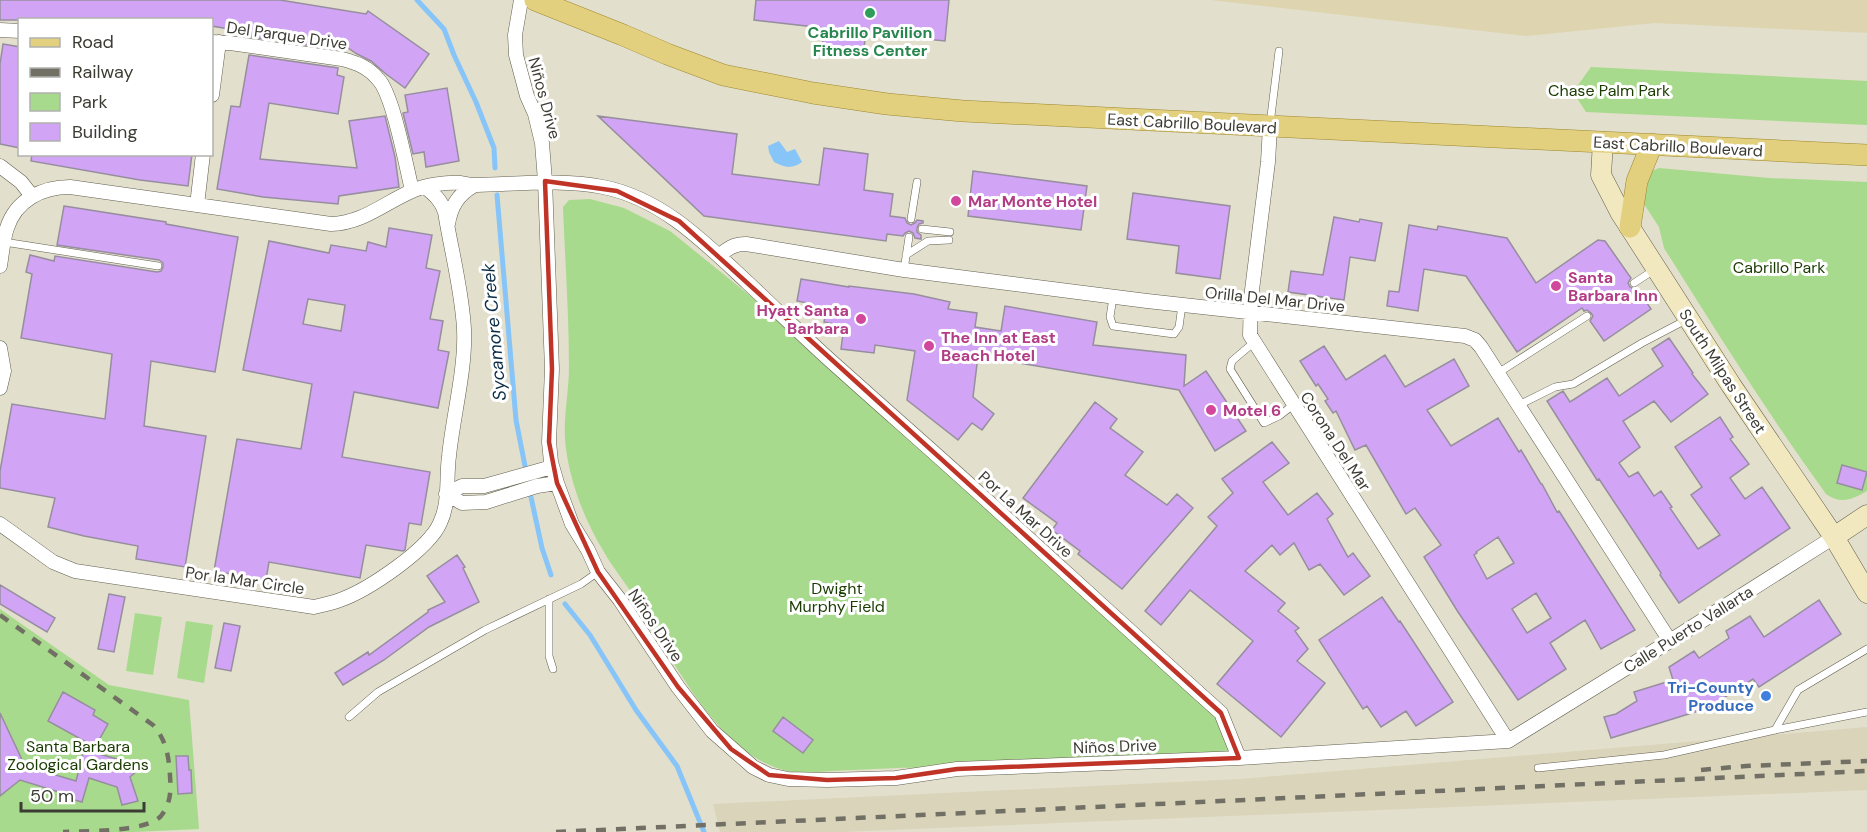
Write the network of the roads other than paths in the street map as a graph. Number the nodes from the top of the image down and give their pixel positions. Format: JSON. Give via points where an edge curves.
{"nodes":[{"id":1,"x":521,"y":0,"type":"edge"},
{"id":2,"x":535,"y":0,"type":"edge"},
{"id":3,"x":0,"y":30,"type":"edge"},
{"id":4,"x":18,"y":31,"type":"edge"},
{"id":5,"x":215,"y":42,"type":"edge"},
{"id":6,"x":1279,"y":51,"type":"dead end"},
{"id":7,"x":213,"y":77,"type":"edge"},
{"id":8,"x":1270,"y":127,"type":"junction"},
{"id":9,"x":1603,"y":142,"type":"junction"},
{"id":10,"x":1652,"y":144,"type":"junction"},
{"id":11,"x":1867,"y":155,"type":"edge"},
{"id":12,"x":203,"y":156,"type":"edge"},
{"id":13,"x":0,"y":166,"type":"edge"},
{"id":14,"x":545,"y":181,"type":"junction"},
{"id":15,"x":916,"y":182,"type":"dead end"},
{"id":16,"x":475,"y":185,"type":"junction"},
{"id":17,"x":419,"y":189,"type":"junction"},
{"id":18,"x":32,"y":196,"type":"junction"},
{"id":19,"x":197,"y":204,"type":"junction"},
{"id":20,"x":911,"y":219,"type":"dead end"},
{"id":21,"x":447,"y":226,"type":"junction"},
{"id":22,"x":1630,"y":227,"type":"junction"},
{"id":23,"x":922,"y":229,"type":"dead end"},
{"id":24,"x":909,"y":237,"type":"dead end"},
{"id":25,"x":4,"y":242,"type":"junction"},
{"id":26,"x":906,"y":255,"type":"junction"},
{"id":27,"x":719,"y":256,"type":"junction"},
{"id":28,"x":0,"y":266,"type":"edge"},
{"id":29,"x":158,"y":266,"type":"dead end"},
{"id":30,"x":1656,"y":269,"type":"junction"},
{"id":31,"x":904,"y":270,"type":"junction"},
{"id":32,"x":1634,"y":283,"type":"dead end"},
{"id":33,"x":1113,"y":297,"type":"junction"},
{"id":34,"x":1182,"y":305,"type":"junction"},
{"id":35,"x":1250,"y":313,"type":"junction"},
{"id":36,"x":1587,"y":316,"type":"dead end"},
{"id":37,"x":1688,"y":318,"type":"junction"},
{"id":38,"x":1253,"y":343,"type":"junction"},
{"id":39,"x":0,"y":348,"type":"edge"},
{"id":40,"x":1498,"y":373,"type":"junction"},
{"id":41,"x":0,"y":388,"type":"edge"},
{"id":42,"x":1293,"y":405,"type":"junction"},
{"id":43,"x":1519,"y":405,"type":"junction"},
{"id":44,"x":552,"y":467,"type":"junction"},
{"id":45,"x":557,"y":483,"type":"junction"},
{"id":46,"x":446,"y":494,"type":"junction"},
{"id":47,"x":1867,"y":515,"type":"edge"},
{"id":48,"x":0,"y":524,"type":"edge"},
{"id":49,"x":1834,"y":537,"type":"junction"},
{"id":50,"x":598,"y":572,"type":"junction"},
{"id":51,"x":1867,"y":593,"type":"edge"},
{"id":52,"x":549,"y":599,"type":"junction"},
{"id":53,"x":1670,"y":641,"type":"junction"},
{"id":54,"x":1867,"y":649,"type":"edge"},
{"id":55,"x":553,"y":669,"type":"dead end"},
{"id":56,"x":1867,"y":712,"type":"edge"},
{"id":57,"x":349,"y":717,"type":"dead end"},
{"id":58,"x":1775,"y":730,"type":"junction"},
{"id":59,"x":1508,"y":741,"type":"junction"},
{"id":60,"x":1239,"y":758,"type":"junction"},
{"id":61,"x":1538,"y":768,"type":"dead end"}],
"edges":[{"from":1,"to":14,"type":"street","name":"Niños Drive","via":[[516,55],[542,143]]},
{"from":2,"to":8,"type":"main road","name":"East Cabrillo Boulevard","via":[[723,75],[813,93],[963,111]]},
{"from":3,"to":4,"type":"street"},
{"from":5,"to":7,"type":"street"},
{"from":5,"to":17,"type":"street","name":"Del Parque Drive","via":[[342,59],[367,68],[388,95]]},
{"from":6,"to":8,"type":"lane"},
{"from":8,"to":9,"type":"main road","name":"East Cabrillo Boulevard"},
{"from":8,"to":35,"type":"street","name":"Corona Del Mar"},
{"from":9,"to":10,"type":"main road","name":"East Cabrillo Boulevard"},
{"from":9,"to":22,"type":"main road","name":"South Milpas Street","via":[[1600,175]]},
{"from":10,"to":11,"type":"main road","name":"East Cabrillo Boulevard"},
{"from":10,"to":22,"type":"main road","via":[[1637,181]]},
{"from":12,"to":19,"type":"street"},
{"from":13,"to":18,"type":"street"},
{"from":14,"to":16,"type":"street"},
{"from":14,"to":27,"type":"street","name":"Por La Mar Drive","via":[[603,187],[645,202],[678,221]]},
{"from":14,"to":44,"type":"street","name":"Niños Drive"},
{"from":15,"to":20,"type":"lane"},
{"from":16,"to":17,"type":"street","via":[[460,183]]},
{"from":16,"to":21,"type":"street","via":[[457,200]]},
{"from":17,"to":19,"type":"street","via":[[342,224]]},
{"from":17,"to":21,"type":"street","name":"Por la Mar Circle","via":[[435,194]]},
{"from":18,"to":19,"type":"street","via":[[50,188],[70,187]]},
{"from":18,"to":25,"type":"street","via":[[14,213]]},
{"from":21,"to":46,"type":"street","name":"Por la Mar Circle","via":[[464,331]]},
{"from":22,"to":30,"type":"main road","name":"South Milpas Street"},
{"from":23,"to":26,"type":"lane","via":[[949,236],[928,241]]},
{"from":24,"to":26,"type":"lane"},
{"from":25,"to":28,"type":"street"},
{"from":25,"to":29,"type":"lane"},
{"from":26,"to":31,"type":"lane"},
{"from":27,"to":31,"type":"street","name":"Orilla Del Mar Drive","via":[[737,244],[746,244]]},
{"from":27,"to":60,"type":"street","name":"Por La Mar Drive","via":[[1221,713]]},
{"from":30,"to":32,"type":"lane"},
{"from":30,"to":37,"type":"main road","name":"South Milpas Street"},
{"from":31,"to":33,"type":"street","name":"Orilla Del Mar Drive"},
{"from":33,"to":34,"type":"street","name":"Orilla Del Mar Drive"},
{"from":33,"to":34,"type":"lane","via":[[1113,326],[1174,334]]},
{"from":34,"to":35,"type":"street","name":"Orilla Del Mar Drive"},
{"from":35,"to":38,"type":"street","name":"Corona Del Mar"},
{"from":35,"to":40,"type":"street","name":"Orilla Del Mar Drive","via":[[1465,336],[1475,340]]},
{"from":36,"to":40,"type":"lane"},
{"from":37,"to":43,"type":"lane","via":[[1573,384],[1555,387]]},
{"from":37,"to":49,"type":"main road","name":"South Milpas Street"},
{"from":38,"to":42,"type":"street","name":"Corona Del Mar"},
{"from":38,"to":42,"type":"lane","via":[[1232,361],[1230,369],[1264,423]]},
{"from":39,"to":41,"type":"street","via":[[4,371]]},
{"from":40,"to":43,"type":"street","name":"Orilla Del Mar Drive"},
{"from":42,"to":59,"type":"street","name":"Corona Del Mar"},
{"from":43,"to":53,"type":"street","name":"Orilla Del Mar Drive"},
{"from":44,"to":45,"type":"street","name":"Niños Drive"},
{"from":44,"to":46,"type":"street","via":[[484,486],[462,486]]},
{"from":45,"to":46,"type":"street","via":[[486,502],[462,503]]},
{"from":45,"to":50,"type":"street","name":"Niños Drive","via":[[572,524]]},
{"from":46,"to":48,"type":"street","name":"Por la Mar Circle","via":[[446,509],[439,526],[412,556],[365,588],[314,607],[75,571],[53,562]]},
{"from":47,"to":49,"type":"main road","name":"Calle Puerto Vallarta"},
{"from":49,"to":51,"type":"main road","name":"South Milpas Street"},
{"from":49,"to":53,"type":"street","name":"Calle Puerto Vallarta"},
{"from":50,"to":52,"type":"lane"},
{"from":50,"to":60,"type":"street","name":"Niños Drive","via":[[712,731],[753,767],[769,775],[827,780],[896,778],[957,769]]},
{"from":52,"to":55,"type":"lane","via":[[549,656]]},
{"from":52,"to":57,"type":"lane","via":[[484,630],[378,692]]},
{"from":53,"to":59,"type":"street","name":"Calle Puerto Vallarta"},
{"from":54,"to":58,"type":"lane","via":[[1797,690]]},
{"from":56,"to":58,"type":"lane"},
{"from":58,"to":61,"type":"lane","via":[[1664,755]]},
{"from":59,"to":60,"type":"street"}]}
